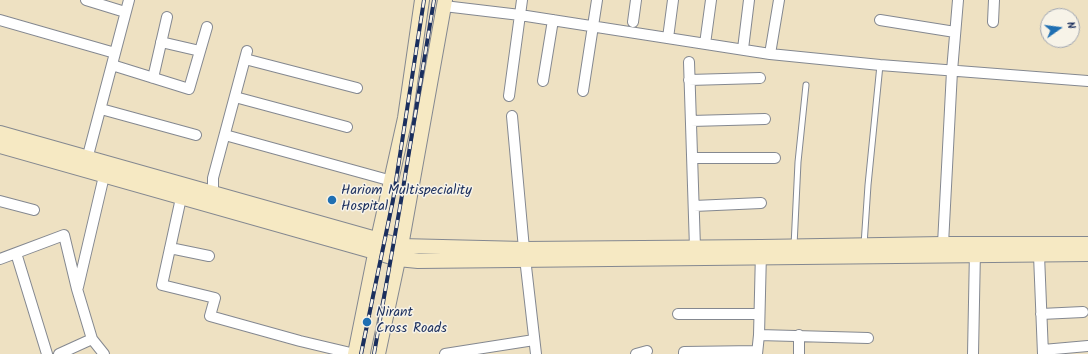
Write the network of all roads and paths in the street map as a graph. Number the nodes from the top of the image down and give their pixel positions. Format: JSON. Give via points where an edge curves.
{"nodes":[{"id":1,"x":86,"y":0,"type":"edge"},
{"id":2,"x":128,"y":0,"type":"edge"},
{"id":3,"x":422,"y":0,"type":"edge"},
{"id":4,"x":522,"y":0,"type":"edge"},
{"id":5,"x":597,"y":0,"type":"edge"},
{"id":6,"x":636,"y":0,"type":"edge"},
{"id":7,"x":672,"y":0,"type":"edge"},
{"id":8,"x":711,"y":0,"type":"edge"},
{"id":9,"x":749,"y":0,"type":"edge"},
{"id":10,"x":779,"y":0,"type":"edge"},
{"id":11,"x":958,"y":0,"type":"edge"},
{"id":12,"x":994,"y":0,"type":"edge"},
{"id":13,"x":445,"y":3,"type":"edge"},
{"id":14,"x":125,"y":12,"type":"junction"},
{"id":15,"x":520,"y":15,"type":"junction"},
{"id":16,"x":167,"y":17,"type":"dead end"},
{"id":17,"x":0,"y":20,"type":"edge"},
{"id":18,"x":553,"y":20,"type":"junction"},
{"id":19,"x":880,"y":20,"type":"dead end"},
{"id":20,"x":633,"y":22,"type":"dead end"},
{"id":21,"x":993,"y":22,"type":"dead end"},
{"id":22,"x":594,"y":26,"type":"junction"},
{"id":23,"x":207,"y":27,"type":"dead end"},
{"id":24,"x":955,"y":32,"type":"junction"},
{"id":25,"x":668,"y":38,"type":"junction"},
{"id":26,"x":161,"y":42,"type":"junction"},
{"id":27,"x":705,"y":44,"type":"junction"},
{"id":28,"x":744,"y":49,"type":"junction"},
{"id":29,"x":200,"y":51,"type":"junction"},
{"id":30,"x":115,"y":54,"type":"junction"},
{"id":31,"x":770,"y":54,"type":"junction"},
{"id":32,"x":688,"y":62,"type":"dead end"},
{"id":33,"x":112,"y":65,"type":"junction"},
{"id":34,"x":880,"y":65,"type":"junction"},
{"id":35,"x":952,"y":71,"type":"junction"},
{"id":36,"x":153,"y":78,"type":"junction"},
{"id":37,"x":760,"y":78,"type":"dead end"},
{"id":38,"x":689,"y":80,"type":"junction"},
{"id":39,"x":1088,"y":81,"type":"edge"},
{"id":40,"x":543,"y":82,"type":"dead end"},
{"id":41,"x":806,"y":85,"type":"dead end"},
{"id":42,"x":357,"y":88,"type":"dead end"},
{"id":43,"x":583,"y":91,"type":"dead end"},
{"id":44,"x":509,"y":96,"type":"dead end"},
{"id":45,"x":235,"y":97,"type":"junction"},
{"id":46,"x":100,"y":109,"type":"junction"},
{"id":47,"x":512,"y":116,"type":"dead end"},
{"id":48,"x":765,"y":119,"type":"dead end"},
{"id":49,"x":690,"y":121,"type":"junction"},
{"id":50,"x":347,"y":127,"type":"dead end"},
{"id":51,"x":0,"y":133,"type":"edge"},
{"id":52,"x":196,"y":135,"type":"dead end"},
{"id":53,"x":225,"y":135,"type":"junction"},
{"id":54,"x":0,"y":146,"type":"edge"},
{"id":55,"x":693,"y":158,"type":"junction"},
{"id":56,"x":775,"y":158,"type":"dead end"},
{"id":57,"x":86,"y":164,"type":"junction"},
{"id":58,"x":104,"y":176,"type":"junction"},
{"id":59,"x":392,"y":181,"type":"junction"},
{"id":60,"x":213,"y":193,"type":"junction"},
{"id":61,"x":181,"y":198,"type":"junction"},
{"id":62,"x":0,"y":201,"type":"edge"},
{"id":63,"x":761,"y":203,"type":"dead end"},
{"id":64,"x":694,"y":206,"type":"junction"},
{"id":65,"x":34,"y":210,"type":"dead end"},
{"id":66,"x":943,"y":244,"type":"junction"},
{"id":67,"x":1088,"y":244,"type":"edge"},
{"id":68,"x":376,"y":245,"type":"junction"},
{"id":69,"x":864,"y":246,"type":"junction"},
{"id":70,"x":794,"y":247,"type":"junction"},
{"id":71,"x":170,"y":248,"type":"junction"},
{"id":72,"x":694,"y":248,"type":"junction"},
{"id":73,"x":975,"y":249,"type":"junction"},
{"id":74,"x":761,"y":252,"type":"junction"},
{"id":75,"x":16,"y":253,"type":"junction"},
{"id":76,"x":399,"y":253,"type":"junction"},
{"id":77,"x":1088,"y":254,"type":"edge"},
{"id":78,"x":524,"y":255,"type":"junction"},
{"id":79,"x":1039,"y":255,"type":"junction"},
{"id":80,"x":209,"y":256,"type":"dead end"},
{"id":81,"x":0,"y":259,"type":"edge"},
{"id":82,"x":77,"y":289,"type":"junction"},
{"id":83,"x":1083,"y":312,"type":"dead end"},
{"id":84,"x":678,"y":314,"type":"dead end"},
{"id":85,"x":759,"y":314,"type":"junction"},
{"id":86,"x":1041,"y":314,"type":"junction"},
{"id":87,"x":758,"y":335,"type":"junction"},
{"id":88,"x":799,"y":335,"type":"junction"},
{"id":89,"x":868,"y":338,"type":"dead end"},
{"id":90,"x":92,"y":339,"type":"junction"},
{"id":91,"x":534,"y":340,"type":"junction"},
{"id":92,"x":1088,"y":346,"type":"edge"},
{"id":93,"x":327,"y":351,"type":"edge"},
{"id":94,"x":647,"y":351,"type":"dead end"},
{"id":95,"x":1043,"y":352,"type":"edge"},
{"id":96,"x":757,"y":353,"type":"edge"},
{"id":97,"x":47,"y":354,"type":"edge"},
{"id":98,"x":59,"y":354,"type":"edge"},
{"id":99,"x":104,"y":354,"type":"edge"},
{"id":100,"x":355,"y":354,"type":"edge"},
{"id":101,"x":378,"y":354,"type":"edge"},
{"id":102,"x":445,"y":354,"type":"edge"},
{"id":103,"x":536,"y":354,"type":"edge"},
{"id":104,"x":636,"y":354,"type":"edge"},
{"id":105,"x":684,"y":354,"type":"edge"},
{"id":106,"x":799,"y":354,"type":"edge"},
{"id":107,"x":973,"y":354,"type":"edge"}],
"edges":[{"from":1,"to":14,"type":"street"},
{"from":2,"to":14,"type":"street"},
{"from":3,"to":59,"type":"street","via":[[405,118]]},
{"from":4,"to":15,"type":"street"},
{"from":5,"to":22,"type":"street"},
{"from":6,"to":20,"type":"street"},
{"from":7,"to":25,"type":"street"},
{"from":8,"to":27,"type":"street"},
{"from":9,"to":28,"type":"street"},
{"from":10,"to":31,"type":"street"},
{"from":11,"to":24,"type":"street"},
{"from":12,"to":21,"type":"street"},
{"from":13,"to":15,"type":"street"},
{"from":13,"to":76,"type":"street"},
{"from":14,"to":30,"type":"street"},
{"from":15,"to":18,"type":"street"},
{"from":15,"to":44,"type":"street"},
{"from":16,"to":26,"type":"street"},
{"from":17,"to":30,"type":"street"},
{"from":18,"to":22,"type":"street"},
{"from":18,"to":40,"type":"street"},
{"from":19,"to":24,"type":"street"},
{"from":22,"to":25,"type":"street"},
{"from":22,"to":43,"type":"street"},
{"from":23,"to":29,"type":"street"},
{"from":24,"to":35,"type":"street"},
{"from":25,"to":27,"type":"street"},
{"from":26,"to":29,"type":"street"},
{"from":26,"to":36,"type":"street"},
{"from":27,"to":28,"type":"street"},
{"from":28,"to":31,"type":"street"},
{"from":29,"to":36,"type":"street","via":[[188,89]]},
{"from":30,"to":33,"type":"street"},
{"from":31,"to":34,"type":"street"},
{"from":32,"to":38,"type":"street"},
{"from":33,"to":36,"type":"street"},
{"from":33,"to":46,"type":"street"},
{"from":34,"to":35,"type":"street"},
{"from":34,"to":69,"type":"lane"},
{"from":35,"to":39,"type":"street"},
{"from":35,"to":66,"type":"street"},
{"from":37,"to":38,"type":"street"},
{"from":38,"to":49,"type":"street"},
{"from":41,"to":70,"type":"lane","via":[[798,162]]},
{"from":42,"to":45,"type":"street","via":[[246,55]]},
{"from":45,"to":50,"type":"street"},
{"from":45,"to":53,"type":"street"},
{"from":46,"to":52,"type":"street"},
{"from":46,"to":57,"type":"street"},
{"from":47,"to":78,"type":"street"},
{"from":48,"to":49,"type":"street"},
{"from":49,"to":55,"type":"street"},
{"from":51,"to":57,"type":"street"},
{"from":53,"to":59,"type":"street"},
{"from":53,"to":60,"type":"street","via":[[213,178]]},
{"from":54,"to":57,"type":"street"},
{"from":55,"to":56,"type":"street"},
{"from":55,"to":64,"type":"street"},
{"from":57,"to":58,"type":"street"},
{"from":57,"to":60,"type":"street"},
{"from":58,"to":61,"type":"street"},
{"from":58,"to":82,"type":"street"},
{"from":59,"to":68,"type":"street"},
{"from":60,"to":68,"type":"street"},
{"from":61,"to":68,"type":"street"},
{"from":61,"to":71,"type":"street"},
{"from":62,"to":65,"type":"street"},
{"from":63,"to":64,"type":"street"},
{"from":64,"to":72,"type":"street"},
{"from":66,"to":69,"type":"street"},
{"from":66,"to":73,"type":"street"},
{"from":67,"to":73,"type":"street"},
{"from":68,"to":76,"type":"street"},
{"from":68,"to":100,"type":"street"},
{"from":69,"to":70,"type":"street"},
{"from":70,"to":74,"type":"street"},
{"from":71,"to":80,"type":"street"},
{"from":71,"to":93,"type":"street","via":[[162,285],[215,298],[210,316]]},
{"from":72,"to":74,"type":"street"},
{"from":72,"to":78,"type":"street"},
{"from":73,"to":74,"type":"street"},
{"from":73,"to":79,"type":"street"},
{"from":73,"to":107,"type":"street"},
{"from":74,"to":78,"type":"street"},
{"from":74,"to":85,"type":"street"},
{"from":75,"to":81,"type":"street"},
{"from":75,"to":82,"type":"street","via":[[64,235]]},
{"from":75,"to":97,"type":"street"},
{"from":76,"to":78,"type":"street"},
{"from":76,"to":101,"type":"street"},
{"from":77,"to":79,"type":"street"},
{"from":78,"to":91,"type":"street"},
{"from":79,"to":86,"type":"street"},
{"from":82,"to":90,"type":"street"},
{"from":83,"to":86,"type":"street"},
{"from":84,"to":85,"type":"street"},
{"from":85,"to":87,"type":"street"},
{"from":86,"to":95,"type":"street"},
{"from":87,"to":88,"type":"street"},
{"from":87,"to":96,"type":"street"},
{"from":88,"to":89,"type":"street"},
{"from":88,"to":106,"type":"street"},
{"from":90,"to":98,"type":"street"},
{"from":90,"to":99,"type":"street"},
{"from":91,"to":102,"type":"street"},
{"from":91,"to":103,"type":"street"},
{"from":92,"to":95,"type":"street"},
{"from":93,"to":100,"type":"street"},
{"from":94,"to":104,"type":"street"},
{"from":96,"to":105,"type":"street"}]}
